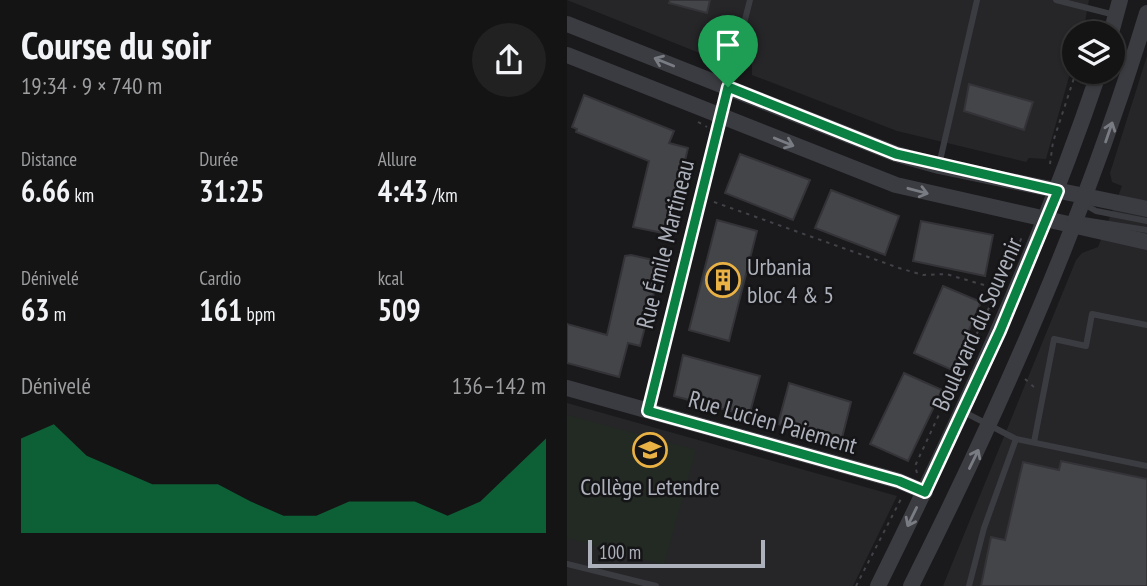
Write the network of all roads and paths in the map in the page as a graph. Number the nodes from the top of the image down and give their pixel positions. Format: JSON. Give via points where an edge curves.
{"nodes":[{"id":1,"x":750,"y":0,"type":"edge"},
{"id":2,"x":977,"y":0,"type":"edge"},
{"id":3,"x":1056,"y":0,"type":"edge"},
{"id":4,"x":1118,"y":8,"type":"edge"},
{"id":5,"x":1147,"y":13,"type":"edge"},
{"id":6,"x":1092,"y":18,"type":"dead end"},
{"id":7,"x":1091,"y":21,"type":"edge"},
{"id":8,"x":567,"y":24,"type":"edge"},
{"id":9,"x":567,"y":55,"type":"edge"},
{"id":10,"x":1072,"y":84,"type":"edge"},
{"id":11,"x":1095,"y":84,"type":"edge"},
{"id":12,"x":728,"y":87,"type":"junction"},
{"id":13,"x":721,"y":117,"type":"junction"},
{"id":14,"x":939,"y":166,"type":"junction"},
{"id":15,"x":1049,"y":169,"type":"dead end"},
{"id":16,"x":1058,"y":191,"type":"junction"},
{"id":17,"x":714,"y":202,"type":"dead end"},
{"id":18,"x":1147,"y":209,"type":"edge"},
{"id":19,"x":1080,"y":211,"type":"junction"},
{"id":20,"x":1047,"y":219,"type":"junction"},
{"id":21,"x":1147,"y":221,"type":"edge"},
{"id":22,"x":1147,"y":230,"type":"edge"},
{"id":23,"x":1023,"y":237,"type":"dead end"},
{"id":24,"x":1147,"y":242,"type":"edge"},
{"id":25,"x":997,"y":289,"type":"junction"},
{"id":26,"x":1147,"y":325,"type":"edge"},
{"id":27,"x":1024,"y":379,"type":"dead end"},
{"id":28,"x":567,"y":388,"type":"edge"},
{"id":29,"x":1044,"y":390,"type":"junction"},
{"id":30,"x":648,"y":411,"type":"junction"},
{"id":31,"x":964,"y":412,"type":"junction"},
{"id":32,"x":991,"y":424,"type":"junction"},
{"id":33,"x":1016,"y":439,"type":"junction"},
{"id":34,"x":1034,"y":442,"type":"junction"},
{"id":35,"x":1147,"y":466,"type":"edge"},
{"id":36,"x":917,"y":471,"type":"dead end"},
{"id":37,"x":925,"y":492,"type":"junction"},
{"id":38,"x":905,"y":497,"type":"dead end"},
{"id":39,"x":567,"y":564,"type":"edge"},
{"id":40,"x":656,"y":586,"type":"edge"},
{"id":41,"x":856,"y":586,"type":"edge"},
{"id":42,"x":878,"y":586,"type":"edge"},
{"id":43,"x":911,"y":586,"type":"edge"},
{"id":44,"x":969,"y":586,"type":"edge"}],
"edges":[{"from":1,"to":12,"type":"lane"},
{"from":2,"to":14,"type":"lane"},
{"from":3,"to":4,"type":"lane"},
{"from":19,"to":5,"type":"street","name":"Boulevard du Souvenir","one_way":true},
{"from":6,"to":7,"type":"path"},
{"from":12,"to":8,"type":"street","one_way":true},
{"from":9,"to":13,"type":"street"},
{"from":10,"to":15,"type":"path"},
{"from":11,"to":16,"type":"street","name":"Boulevard du Souvenir"},
{"from":12,"to":13,"type":"street","name":"Rue Émile Martineau"},
{"from":12,"to":14,"type":"street","via":[[886,150]]},
{"from":13,"to":20,"type":"street","one_way":true,"via":[[908,189]]},
{"from":13,"to":30,"type":"street","name":"Rue Émile Martineau"},
{"from":14,"to":16,"type":"street"},
{"from":16,"to":19,"type":"street"},
{"from":16,"to":20,"type":"street","name":"Boulevard du Souvenir"},
{"from":17,"to":25,"type":"path","via":[[899,268],[923,275],[946,274]]},
{"from":18,"to":19,"type":"street"},
{"from":19,"to":20,"type":"street"},
{"from":19,"to":21,"type":"lane"},
{"from":19,"to":22,"type":"lane"},
{"from":19,"to":24,"type":"street"},
{"from":19,"to":32,"type":"street","name":"Boulevard du Souvenir"},
{"from":20,"to":31,"type":"street","name":"Boulevard du Souvenir"},
{"from":23,"to":25,"type":"path","name":"Boulevard du Souvenir"},
{"from":25,"to":36,"type":"path","name":"Boulevard du Souvenir","via":[[915,466]]},
{"from":26,"to":29,"type":"lane","via":[[1092,314],[1086,346],[1054,339]]},
{"from":27,"to":29,"type":"path"},
{"from":28,"to":30,"type":"street","name":"Rue Lucien Paiement"},
{"from":29,"to":34,"type":"lane"},
{"from":30,"to":37,"type":"street","name":"Rue Lucien Paiement"},
{"from":31,"to":32,"type":"lane"},
{"from":31,"to":37,"type":"street","name":"Boulevard du Souvenir"},
{"from":32,"to":33,"type":"lane"},
{"from":43,"to":32,"type":"street","name":"Boulevard du Souvenir","one_way":true},
{"from":33,"to":34,"type":"lane"},
{"from":33,"to":44,"type":"lane"},
{"from":34,"to":35,"type":"lane"},
{"from":37,"to":42,"type":"street","name":"Boulevard du Souvenir","one_way":true},
{"from":38,"to":41,"type":"path","via":[[899,499]]},
{"from":39,"to":40,"type":"lane"}]}
